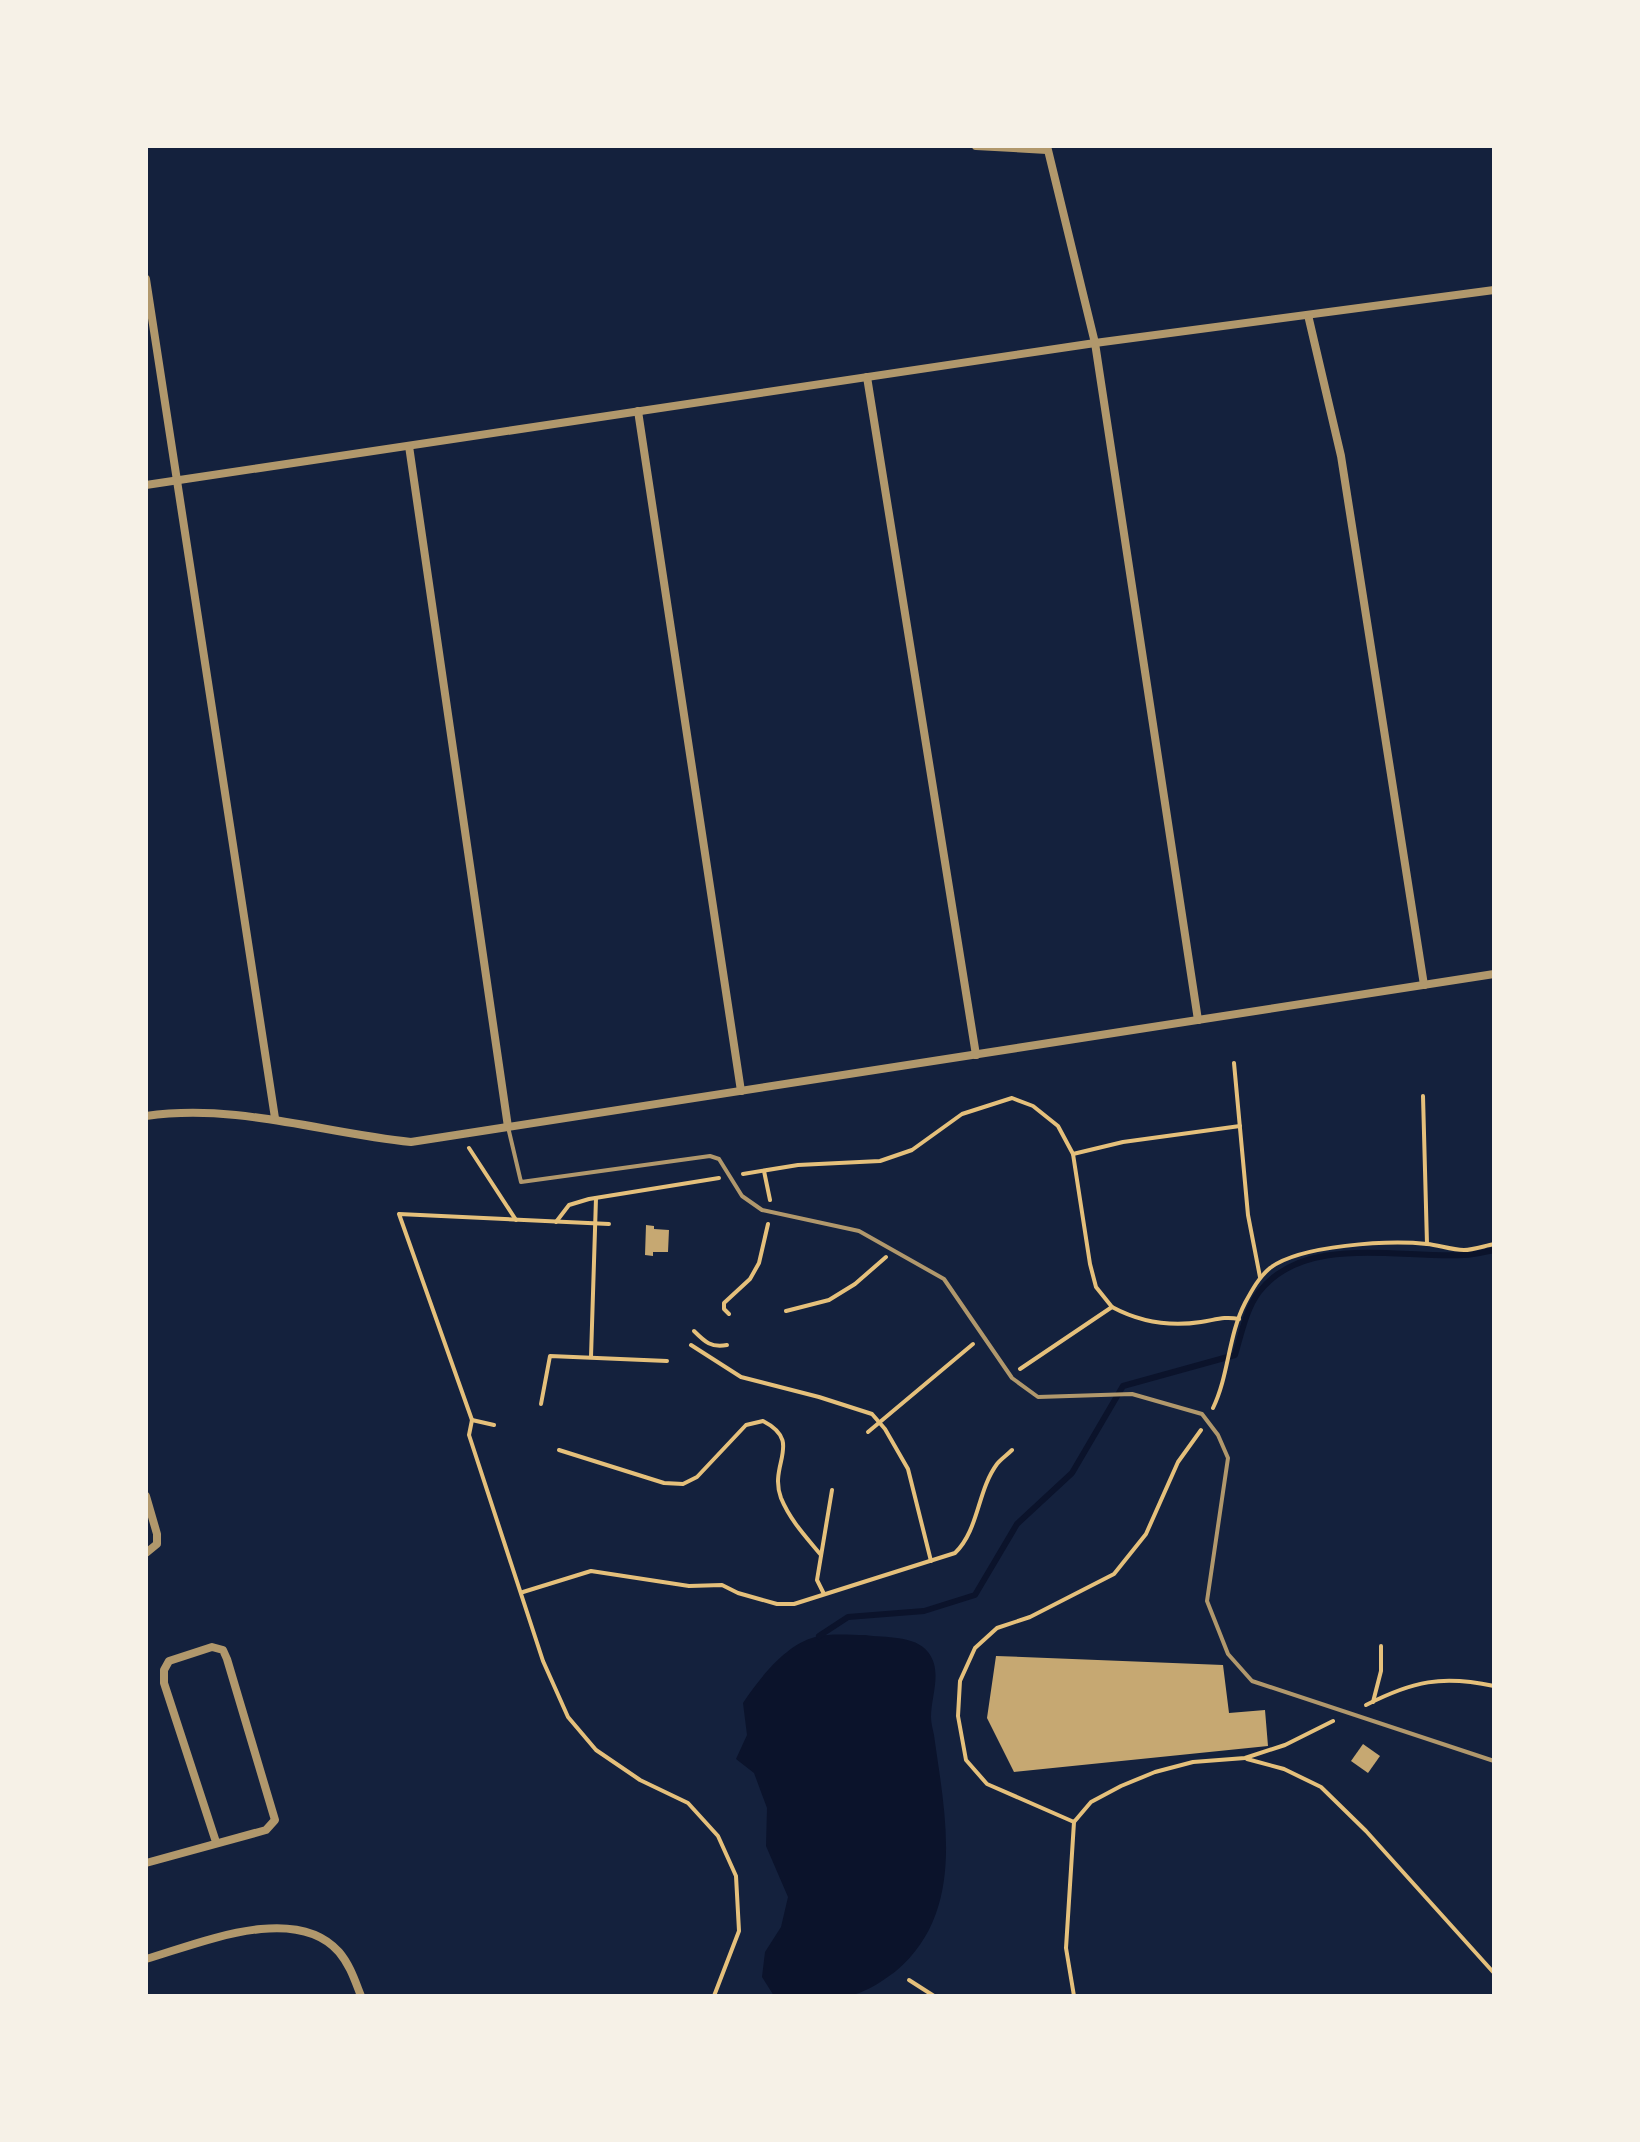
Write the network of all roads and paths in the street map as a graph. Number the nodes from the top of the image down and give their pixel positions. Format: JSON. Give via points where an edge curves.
{"nodes":[{"id":1,"x":976,"y":146,"type":"edge"},
{"id":2,"x":1047,"y":148,"type":"edge"},
{"id":3,"x":146,"y":279,"type":"edge"},
{"id":4,"x":1494,"y":290,"type":"edge"},
{"id":5,"x":1308,"y":315,"type":"junction"},
{"id":6,"x":1095,"y":343,"type":"junction"},
{"id":7,"x":867,"y":377,"type":"junction"},
{"id":8,"x":638,"y":411,"type":"junction"},
{"id":9,"x":409,"y":446,"type":"junction"},
{"id":10,"x":177,"y":480,"type":"junction"},
{"id":11,"x":146,"y":485,"type":"edge"},
{"id":12,"x":1494,"y":974,"type":"edge"},
{"id":13,"x":1424,"y":985,"type":"junction"},
{"id":14,"x":1198,"y":1020,"type":"junction"},
{"id":15,"x":976,"y":1055,"type":"junction"},
{"id":16,"x":1234,"y":1063,"type":"dead end"},
{"id":17,"x":741,"y":1091,"type":"junction"},
{"id":18,"x":1423,"y":1096,"type":"dead end"},
{"id":19,"x":146,"y":1116,"type":"edge"},
{"id":20,"x":275,"y":1118,"type":"junction"},
{"id":21,"x":1240,"y":1126,"type":"junction"},
{"id":22,"x":508,"y":1127,"type":"junction"},
{"id":23,"x":460,"y":1134,"type":"junction"},
{"id":24,"x":1073,"y":1154,"type":"junction"},
{"id":25,"x":764,"y":1171,"type":"junction"},
{"id":26,"x":729,"y":1176,"type":"junction"},
{"id":27,"x":596,"y":1198,"type":"junction"},
{"id":28,"x":769,"y":1212,"type":"junction"},
{"id":29,"x":516,"y":1220,"type":"junction"},
{"id":30,"x":556,"y":1222,"type":"junction"},
{"id":31,"x":597,"y":1224,"type":"junction"},
{"id":32,"x":609,"y":1224,"type":"dead end"},
{"id":33,"x":1427,"y":1244,"type":"junction"},
{"id":34,"x":1494,"y":1244,"type":"edge"},
{"id":35,"x":894,"y":1251,"type":"junction"},
{"id":36,"x":1260,"y":1277,"type":"junction"},
{"id":37,"x":1112,"y":1307,"type":"junction"},
{"id":38,"x":786,"y":1311,"type":"dead end"},
{"id":39,"x":729,"y":1314,"type":"dead end"},
{"id":40,"x":1239,"y":1319,"type":"junction"},
{"id":41,"x":694,"y":1331,"type":"dead end"},
{"id":42,"x":983,"y":1336,"type":"junction"},
{"id":43,"x":691,"y":1345,"type":"dead end"},
{"id":44,"x":727,"y":1345,"type":"dead end"},
{"id":45,"x":591,"y":1357,"type":"junction"},
{"id":46,"x":667,"y":1361,"type":"dead end"},
{"id":47,"x":1011,"y":1376,"type":"junction"},
{"id":48,"x":541,"y":1404,"type":"dead end"},
{"id":49,"x":472,"y":1420,"type":"junction"},
{"id":50,"x":1207,"y":1421,"type":"junction"},
{"id":51,"x":879,"y":1423,"type":"junction"},
{"id":52,"x":494,"y":1425,"type":"dead end"},
{"id":53,"x":868,"y":1432,"type":"dead end"},
{"id":54,"x":559,"y":1450,"type":"dead end"},
{"id":55,"x":1012,"y":1450,"type":"dead end"},
{"id":56,"x":832,"y":1490,"type":"dead end"},
{"id":57,"x":146,"y":1496,"type":"edge"},
{"id":58,"x":146,"y":1553,"type":"edge"},
{"id":59,"x":821,"y":1555,"type":"junction"},
{"id":60,"x":931,"y":1561,"type":"junction"},
{"id":61,"x":523,"y":1592,"type":"junction"},
{"id":62,"x":824,"y":1594,"type":"junction"},
{"id":63,"x":1381,"y":1646,"type":"dead end"},
{"id":64,"x":1494,"y":1686,"type":"edge"},
{"id":65,"x":1373,"y":1701,"type":"junction"},
{"id":66,"x":1349,"y":1713,"type":"junction"},
{"id":67,"x":1369,"y":1719,"type":"junction"},
{"id":68,"x":1494,"y":1753,"type":"edge"},
{"id":69,"x":1484,"y":1757,"type":"junction"},
{"id":70,"x":1245,"y":1758,"type":"junction"},
{"id":71,"x":1494,"y":1761,"type":"edge"},
{"id":72,"x":1074,"y":1822,"type":"junction"},
{"id":73,"x":216,"y":1842,"type":"junction"},
{"id":74,"x":146,"y":1863,"type":"edge"},
{"id":75,"x":146,"y":1959,"type":"edge"},
{"id":76,"x":1494,"y":1973,"type":"edge"},
{"id":77,"x":909,"y":1980,"type":"dead end"},
{"id":78,"x":361,"y":1996,"type":"edge"},
{"id":79,"x":714,"y":1996,"type":"edge"},
{"id":80,"x":934,"y":1996,"type":"edge"},
{"id":81,"x":1074,"y":1996,"type":"edge"}],
"edges":[{"from":1,"to":2,"type":"street"},
{"from":2,"to":6,"type":"street"},
{"from":3,"to":10,"type":"street"},
{"from":4,"to":5,"type":"street"},
{"from":5,"to":6,"type":"street"},
{"from":5,"to":13,"type":"street","via":[[1341,456]]},
{"from":6,"to":7,"type":"street"},
{"from":6,"to":14,"type":"street"},
{"from":7,"to":8,"type":"street"},
{"from":7,"to":15,"type":"street"},
{"from":8,"to":9,"type":"street"},
{"from":8,"to":17,"type":"street"},
{"from":9,"to":10,"type":"street"},
{"from":9,"to":22,"type":"street"},
{"from":10,"to":11,"type":"street"},
{"from":10,"to":20,"type":"street"},
{"from":12,"to":13,"type":"street"},
{"from":13,"to":14,"type":"street"},
{"from":14,"to":15,"type":"street"},
{"from":15,"to":17,"type":"street"},
{"from":16,"to":21,"type":"path"},
{"from":17,"to":22,"type":"street"},
{"from":18,"to":33,"type":"path"},
{"from":19,"to":20,"type":"street","via":[[207,1111]]},
{"from":20,"to":23,"type":"street","via":[[411,1142]]},
{"from":21,"to":24,"type":"path"},
{"from":21,"to":36,"type":"path"},
{"from":22,"to":23,"type":"street"},
{"from":22,"to":26,"type":"lane","via":[[521,1182],[710,1156],[719,1159]]},
{"from":23,"to":29,"type":"path"},
{"from":24,"to":25,"type":"path","via":[[1058,1126],[1033,1106],[1012,1098],[962,1114],[912,1150],[880,1161]]},
{"from":24,"to":37,"type":"path","via":[[1090,1264],[1096,1287]]},
{"from":25,"to":26,"type":"path"},
{"from":25,"to":28,"type":"path"},
{"from":26,"to":27,"type":"path"},
{"from":26,"to":28,"type":"lane","via":[[742,1196]]},
{"from":27,"to":30,"type":"path","via":[[569,1205]]},
{"from":27,"to":31,"type":"path"},
{"from":28,"to":35,"type":"lane","via":[[859,1231]]},
{"from":28,"to":39,"type":"path","via":[[759,1263],[724,1303]]},
{"from":29,"to":30,"type":"path"},
{"from":29,"to":49,"type":"path","via":[[399,1214]]},
{"from":30,"to":31,"type":"path"},
{"from":31,"to":32,"type":"path"},
{"from":31,"to":45,"type":"path"},
{"from":33,"to":34,"type":"path","via":[[1465,1250]]},
{"from":33,"to":36,"type":"path","via":[[1319,1250],[1273,1266]]},
{"from":35,"to":38,"type":"path","via":[[829,1300]]},
{"from":35,"to":42,"type":"lane","via":[[944,1279]]},
{"from":36,"to":40,"type":"path"},
{"from":37,"to":40,"type":"path","via":[[1133,1318],[1168,1325],[1223,1316]]},
{"from":37,"to":47,"type":"path"},
{"from":40,"to":50,"type":"path","via":[[1223,1387]]},
{"from":41,"to":44,"type":"path","via":[[715,1347]]},
{"from":42,"to":47,"type":"lane"},
{"from":42,"to":51,"type":"path"},
{"from":43,"to":51,"type":"path","via":[[741,1377],[872,1414]]},
{"from":45,"to":46,"type":"path"},
{"from":45,"to":48,"type":"path","via":[[550,1356]]},
{"from":47,"to":50,"type":"lane","via":[[1038,1397],[1132,1394],[1202,1414]]},
{"from":49,"to":52,"type":"path"},
{"from":49,"to":61,"type":"path","via":[[469,1435]]},
{"from":50,"to":66,"type":"lane","via":[[1228,1458],[1207,1601],[1228,1654],[1252,1681]]},
{"from":50,"to":72,"type":"path","via":[[1178,1462],[1146,1534],[1114,1574],[997,1628],[975,1648],[960,1681],[958,1716],[966,1760],[987,1784]]},
{"from":51,"to":53,"type":"path"},
{"from":51,"to":60,"type":"path","via":[[908,1469]]},
{"from":54,"to":59,"type":"path","via":[[664,1483],[683,1484],[697,1477],[746,1425],[763,1421],[778,1429],[784,1443],[777,1477],[780,1495],[791,1519]]},
{"from":55,"to":60,"type":"path","via":[[988,1481],[964,1545]]},
{"from":56,"to":59,"type":"path"},
{"from":57,"to":58,"type":"street","via":[[157,1534],[157,1544]]},
{"from":59,"to":62,"type":"path","via":[[817,1580]]},
{"from":60,"to":62,"type":"path"},
{"from":61,"to":62,"type":"path","via":[[591,1571],[689,1586],[722,1585],[777,1604]]},
{"from":61,"to":79,"type":"path","via":[[543,1661],[568,1717],[596,1750],[640,1780],[688,1803],[718,1836],[736,1876],[739,1931]]},
{"from":63,"to":65,"type":"path"},
{"from":64,"to":65,"type":"path","via":[[1419,1682]]},
{"from":65,"to":66,"type":"path"},
{"from":65,"to":67,"type":"path"},
{"from":66,"to":67,"type":"lane"},
{"from":66,"to":70,"type":"path"},
{"from":67,"to":69,"type":"lane"},
{"from":68,"to":69,"type":"lane"},
{"from":69,"to":71,"type":"lane"},
{"from":70,"to":72,"type":"path","via":[[1193,1762],[1155,1772],[1091,1802]]},
{"from":70,"to":76,"type":"path","via":[[1321,1787]]},
{"from":72,"to":81,"type":"path","via":[[1066,1948]]},
{"from":73,"to":73,"type":"street","via":[[266,1830],[275,1820],[227,1659],[223,1650],[212,1647],[169,1661],[164,1683]]},
{"from":73,"to":74,"type":"street"},
{"from":75,"to":78,"type":"street","via":[[249,1929],[284,1928],[316,1935],[337,1950]]},
{"from":77,"to":80,"type":"path"}]}
